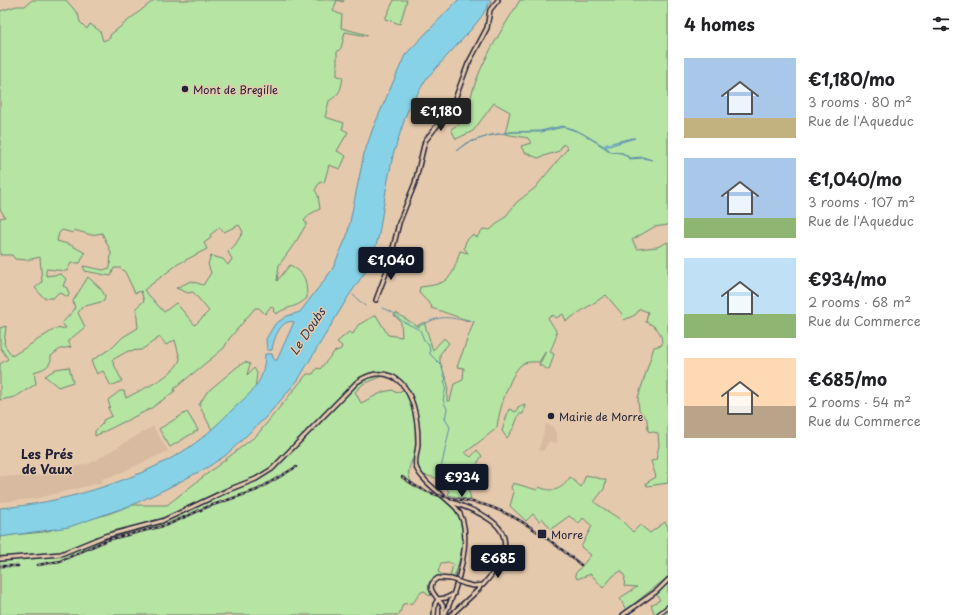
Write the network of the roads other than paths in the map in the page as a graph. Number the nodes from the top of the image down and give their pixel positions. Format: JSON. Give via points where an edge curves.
{"nodes":[{"id":1,"x":498,"y":0,"type":"edge"},
{"id":2,"x":376,"y":300,"type":"dead end"},
{"id":3,"x":449,"y":501,"type":"junction"},
{"id":4,"x":0,"y":560,"type":"edge"},
{"id":5,"x":668,"y":580,"type":"edge"},
{"id":6,"x":480,"y":586,"type":"junction"},
{"id":7,"x":454,"y":594,"type":"junction"},
{"id":8,"x":438,"y":599,"type":"junction"},
{"id":9,"x":668,"y":606,"type":"edge"},
{"id":10,"x":434,"y":615,"type":"edge"},
{"id":11,"x":444,"y":615,"type":"edge"},
{"id":12,"x":451,"y":615,"type":"edge"},
{"id":13,"x":623,"y":615,"type":"edge"},
{"id":14,"x":658,"y":615,"type":"edge"}],
"edges":[{"from":1,"to":2,"type":"main road","via":[[490,10],[487,28],[468,64],[451,110],[425,141],[415,183],[399,223],[389,265]]},
{"from":3,"to":4,"type":"main road","via":[[420,474],[417,468],[417,437],[413,407],[407,390],[397,379],[383,374],[369,376],[357,382],[272,469],[256,479],[162,521],[105,536],[66,553]]},
{"from":3,"to":6,"type":"main road","via":[[487,518],[501,530],[504,542],[501,563]]},
{"from":3,"to":7,"type":"main road","via":[[461,516],[466,533]]},
{"from":5,"to":13,"type":"main road"},
{"from":6,"to":8,"type":"main road","bridge":true,"via":[[442,578],[433,582],[431,590]]},
{"from":6,"to":12,"type":"main road"},
{"from":7,"to":8,"type":"main road"},
{"from":7,"to":11,"type":"main road"},
{"from":8,"to":10,"type":"main road"},
{"from":8,"to":11,"type":"main road","via":[[444,608]]},
{"from":9,"to":14,"type":"main road"}]}
